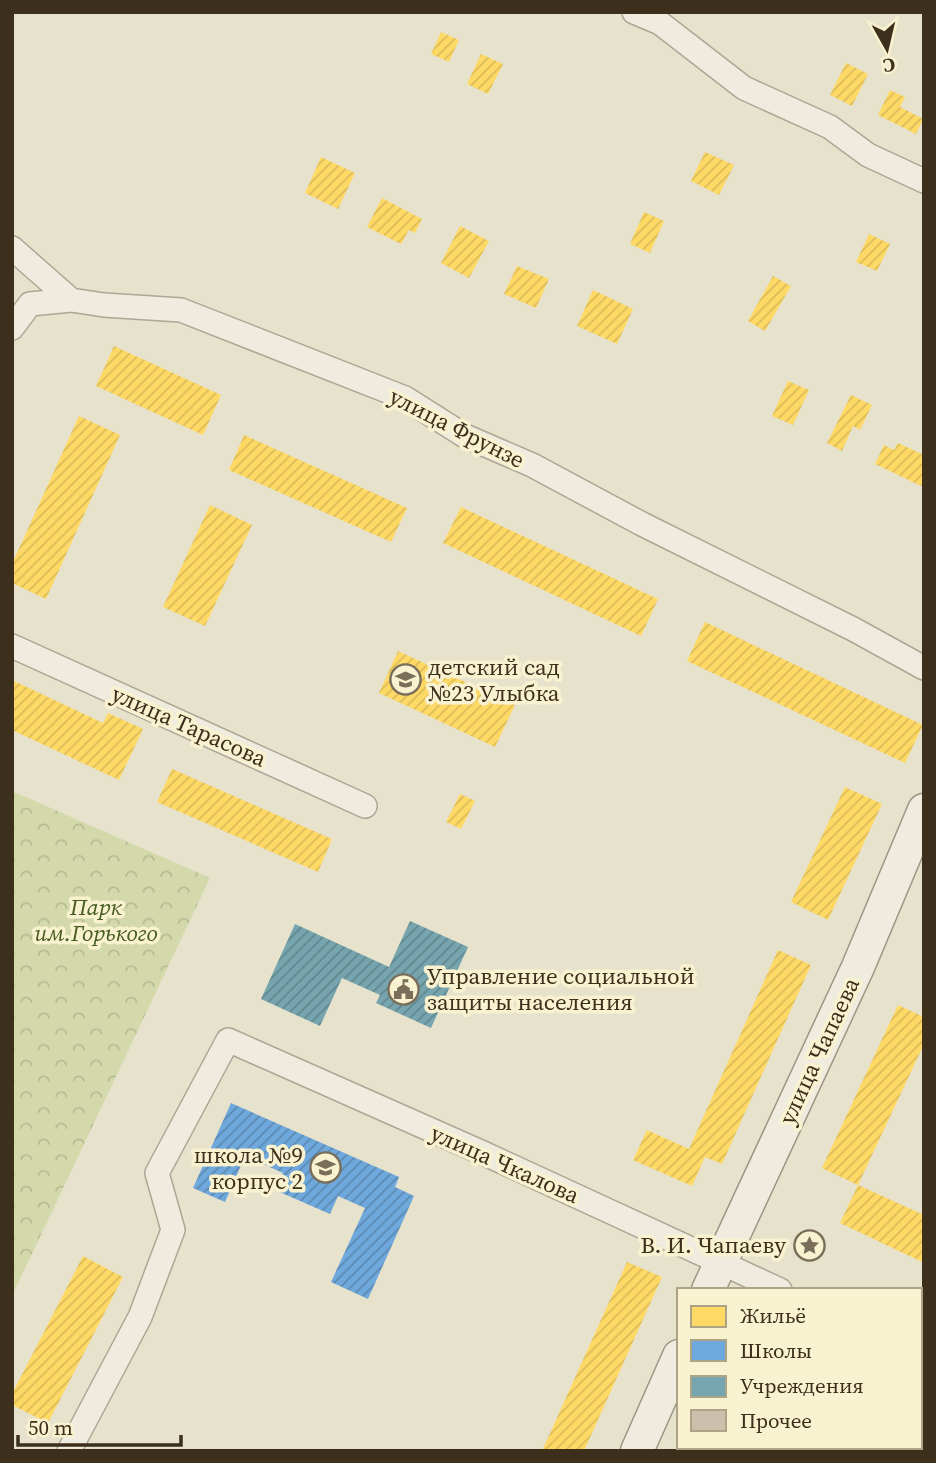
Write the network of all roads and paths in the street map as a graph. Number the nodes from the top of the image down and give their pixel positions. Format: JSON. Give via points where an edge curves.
{"nodes":[{"id":1,"x":634,"y":12,"type":"edge"},
{"id":2,"x":924,"y":181,"type":"edge"},
{"id":3,"x":12,"y":248,"type":"edge"},
{"id":4,"x":71,"y":300,"type":"junction"},
{"id":5,"x":12,"y":328,"type":"edge"},
{"id":6,"x":12,"y":646,"type":"edge"},
{"id":7,"x":924,"y":668,"type":"edge"},
{"id":8,"x":365,"y":806,"type":"dead end"},
{"id":9,"x":924,"y":810,"type":"edge"},
{"id":10,"x":714,"y":1276,"type":"edge"},
{"id":11,"x":771,"y":1288,"type":"edge"},
{"id":12,"x":677,"y":1361,"type":"edge"},
{"id":13,"x":69,"y":1451,"type":"edge"},
{"id":14,"x":637,"y":1451,"type":"edge"}],
"edges":[{"from":1,"to":2,"type":"street","via":[[660,23],[744,88],[830,127],[869,155]]},
{"from":3,"to":4,"type":"street"},
{"from":4,"to":5,"type":"street","name":"улица Фрунзе","via":[[30,304]]},
{"from":4,"to":7,"type":"street","name":"улица Фрунзе","via":[[181,310],[405,398],[465,436]]},
{"from":6,"to":8,"type":"street","name":"улица Тарасова"},
{"from":9,"to":10,"type":"street","name":"улица Чапаева","via":[[858,967]]},
{"from":10,"to":11,"type":"street","name":"улица Чкалова"},
{"from":10,"to":13,"type":"street","name":"улица Чкалова","via":[[483,1153],[228,1040],[157,1173],[173,1230],[140,1317]]},
{"from":12,"to":14,"type":"street"}]}
